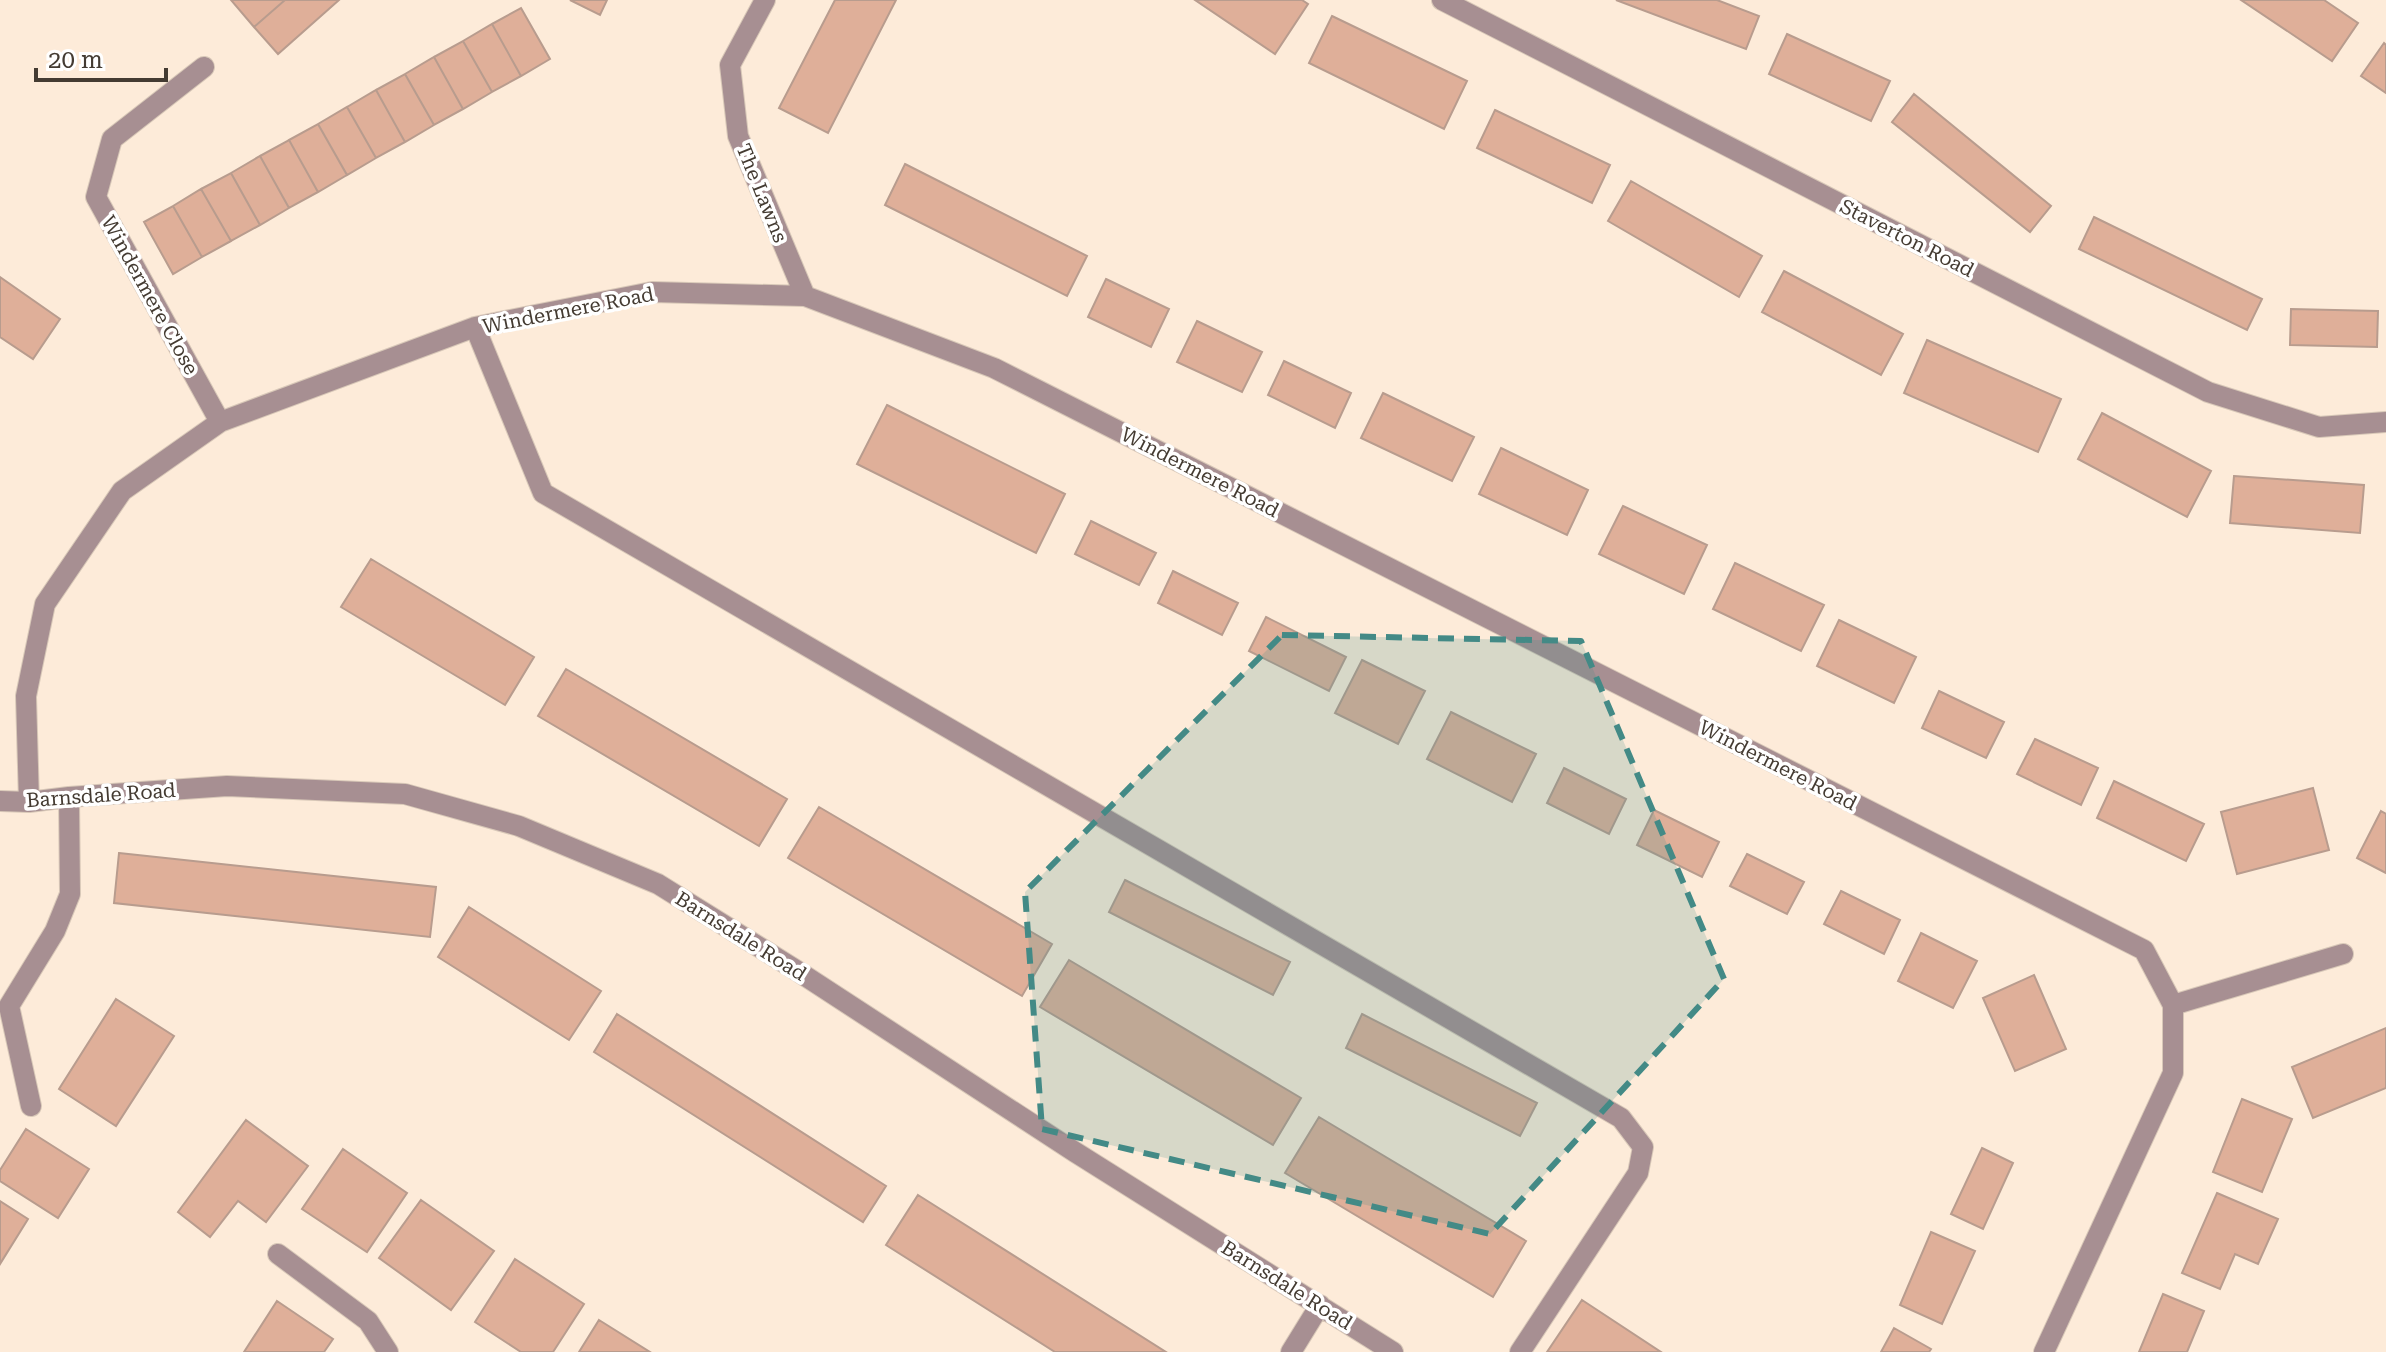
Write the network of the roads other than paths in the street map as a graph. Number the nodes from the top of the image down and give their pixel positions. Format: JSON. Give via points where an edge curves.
{"nodes":[{"id":1,"x":765,"y":0,"type":"edge"},
{"id":2,"x":1442,"y":0,"type":"edge"},
{"id":3,"x":204,"y":67,"type":"dead end"},
{"id":4,"x":805,"y":296,"type":"junction"},
{"id":5,"x":475,"y":327,"type":"junction"},
{"id":6,"x":220,"y":422,"type":"junction"},
{"id":7,"x":2386,"y":422,"type":"edge"},
{"id":8,"x":69,"y":797,"type":"junction"},
{"id":9,"x":0,"y":801,"type":"edge"},
{"id":10,"x":29,"y":802,"type":"junction"},
{"id":11,"x":2343,"y":954,"type":"dead end"},
{"id":12,"x":2173,"y":1005,"type":"junction"},
{"id":13,"x":31,"y":1106,"type":"dead end"},
{"id":14,"x":278,"y":1254,"type":"dead end"},
{"id":15,"x":1320,"y":1305,"type":"junction"},
{"id":16,"x":388,"y":1352,"type":"edge"},
{"id":17,"x":1291,"y":1352,"type":"edge"},
{"id":18,"x":1393,"y":1352,"type":"edge"},
{"id":19,"x":1520,"y":1352,"type":"edge"},
{"id":20,"x":2044,"y":1352,"type":"edge"}],
"edges":[{"from":1,"to":4,"type":"street","name":"The Lawns","via":[[730,65],[738,136]]},
{"from":2,"to":7,"type":"street","name":"Staverton Road","via":[[2208,392],[2319,427]]},
{"from":3,"to":6,"type":"street","name":"Windermere Close","via":[[112,139],[96,197]]},
{"from":4,"to":5,"type":"street","name":"Windermere Road","via":[[652,292]]},
{"from":4,"to":12,"type":"street","name":"Windermere Road","via":[[994,368],[2144,950]]},
{"from":5,"to":6,"type":"street","name":"Windermere Road"},
{"from":5,"to":19,"type":"street","via":[[543,493],[1621,1118],[1643,1147],[1638,1173]]},
{"from":6,"to":10,"type":"street","name":"Windermere Road","via":[[122,491],[45,604],[26,696]]},
{"from":8,"to":10,"type":"street","name":"Barnsdale Road"},
{"from":8,"to":13,"type":"street","via":[[70,894],[55,931],[9,1006]]},
{"from":8,"to":15,"type":"street","name":"Barnsdale Road","via":[[227,786],[405,794],[519,826],[658,884]]},
{"from":9,"to":10,"type":"street","name":"Barnsdale Road"},
{"from":11,"to":12,"type":"street"},
{"from":12,"to":20,"type":"street","name":"Windermere Road","via":[[2173,1073]]},
{"from":14,"to":16,"type":"street","via":[[368,1321]]},
{"from":15,"to":17,"type":"street"},
{"from":15,"to":18,"type":"street","name":"Barnsdale Road"}]}
